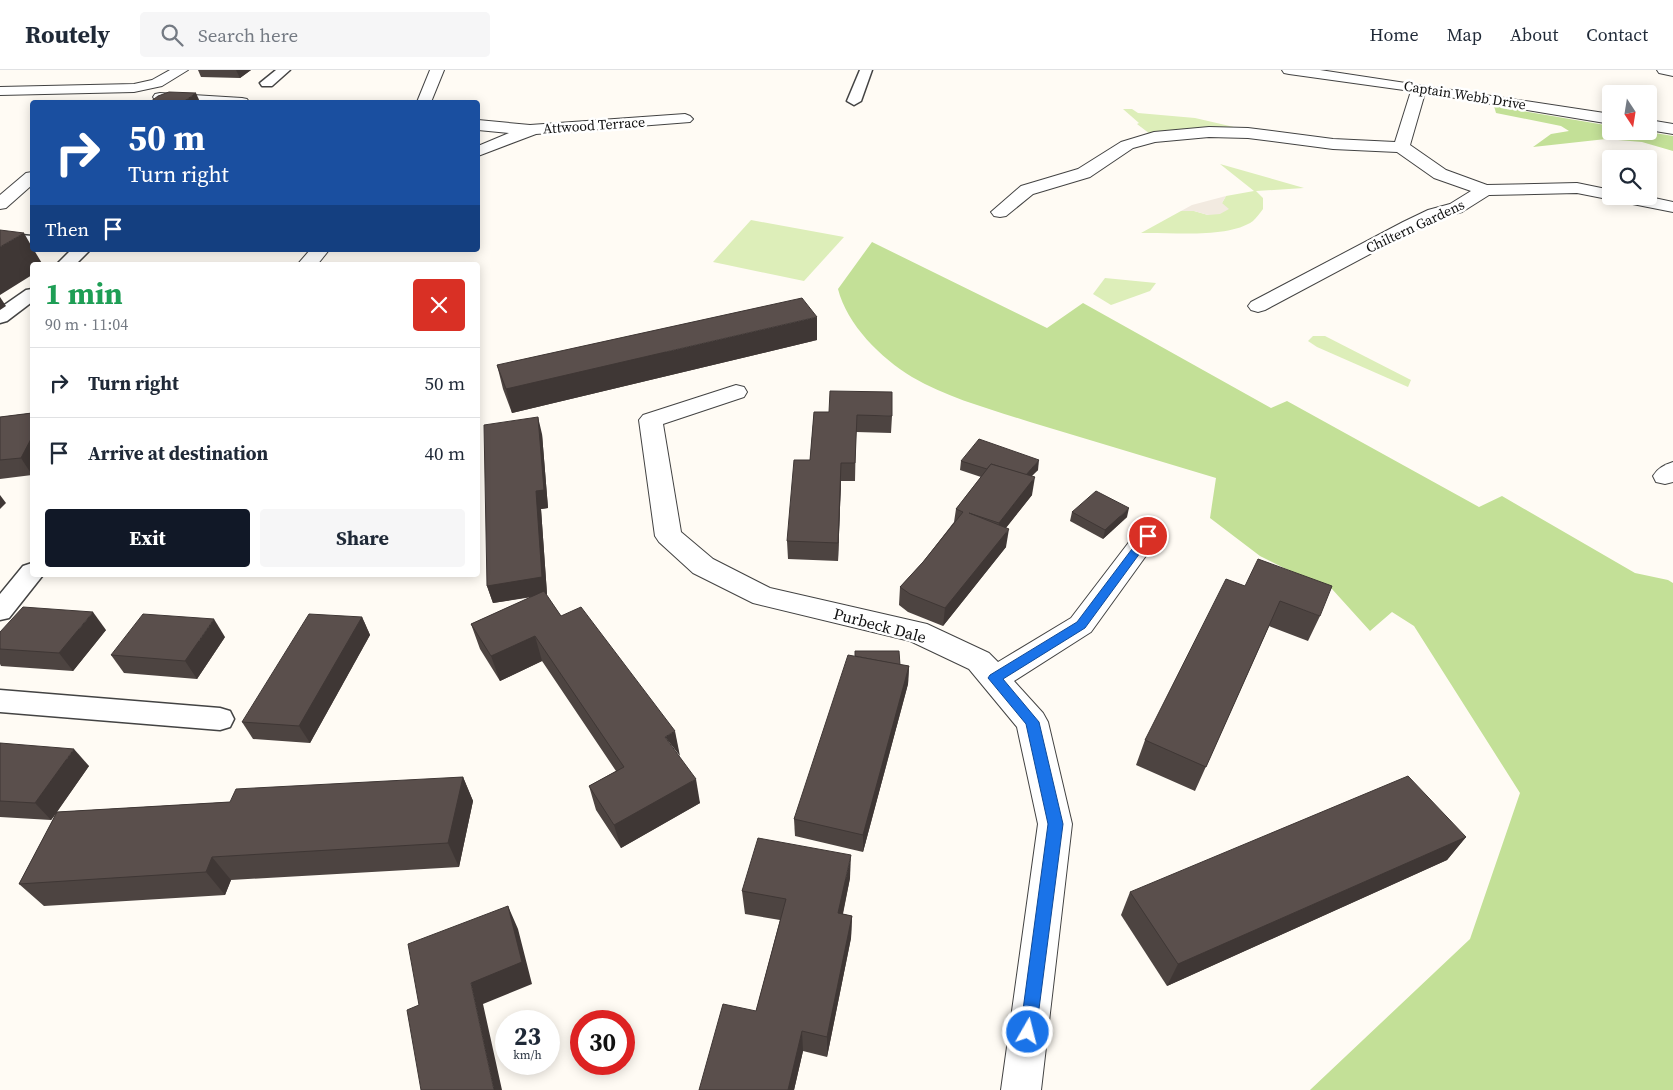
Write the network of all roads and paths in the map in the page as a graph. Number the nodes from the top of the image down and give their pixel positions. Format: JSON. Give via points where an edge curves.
{"nodes":[{"id":1,"x":181,"y":70,"type":"edge"},
{"id":2,"x":284,"y":70,"type":"edge"},
{"id":3,"x":437,"y":70,"type":"edge"},
{"id":4,"x":866,"y":70,"type":"edge"},
{"id":5,"x":1289,"y":70,"type":"edge"},
{"id":6,"x":1664,"y":70,"type":"edge"},
{"id":7,"x":1673,"y":72,"type":"edge"},
{"id":8,"x":267,"y":83,"type":"dead end"},
{"id":9,"x":1419,"y":88,"type":"junction"},
{"id":10,"x":0,"y":92,"type":"edge"},
{"id":11,"x":138,"y":95,"type":"edge"},
{"id":12,"x":212,"y":100,"type":"edge"},
{"id":13,"x":425,"y":100,"type":"edge"},
{"id":14,"x":854,"y":101,"type":"dead end"},
{"id":15,"x":1602,"y":118,"type":"edge"},
{"id":16,"x":685,"y":119,"type":"dead end"},
{"id":17,"x":480,"y":125,"type":"edge"},
{"id":18,"x":1658,"y":126,"type":"edge"},
{"id":19,"x":534,"y":128,"type":"junction"},
{"id":20,"x":1673,"y":129,"type":"edge"},
{"id":21,"x":1401,"y":147,"type":"junction"},
{"id":22,"x":480,"y":149,"type":"edge"},
{"id":23,"x":30,"y":179,"type":"edge"},
{"id":24,"x":1485,"y":190,"type":"junction"},
{"id":25,"x":1602,"y":193,"type":"edge"},
{"id":26,"x":0,"y":204,"type":"edge"},
{"id":27,"x":1657,"y":204,"type":"edge"},
{"id":28,"x":1673,"y":207,"type":"edge"},
{"id":29,"x":1000,"y":212,"type":"dead end"},
{"id":30,"x":0,"y":238,"type":"edge"},
{"id":31,"x":30,"y":241,"type":"edge"},
{"id":32,"x":79,"y":252,"type":"edge"},
{"id":33,"x":318,"y":252,"type":"edge"},
{"id":34,"x":68,"y":262,"type":"edge"},
{"id":35,"x":310,"y":262,"type":"edge"},
{"id":36,"x":30,"y":295,"type":"edge"},
{"id":37,"x":1258,"y":306,"type":"dead end"},
{"id":38,"x":0,"y":317,"type":"edge"},
{"id":39,"x":736,"y":392,"type":"dead end"},
{"id":40,"x":1148,"y":536,"type":"dead end"},
{"id":41,"x":30,"y":574,"type":"edge"},
{"id":42,"x":0,"y":611,"type":"edge"},
{"id":43,"x":994,"y":678,"type":"junction"},
{"id":44,"x":0,"y":702,"type":"edge"},
{"id":45,"x":220,"y":719,"type":"dead end"},
{"id":46,"x":1021,"y":1090,"type":"edge"}],
"edges":[{"from":1,"to":11,"type":"street"},
{"from":2,"to":8,"type":"lane"},
{"from":3,"to":13,"type":"street"},
{"from":4,"to":14,"type":"lane"},
{"from":5,"to":9,"type":"street","name":"Captain Webb Drive"},
{"from":6,"to":7,"type":"street"},
{"from":9,"to":15,"type":"street","name":"Captain Webb Drive"},
{"from":9,"to":21,"type":"street"},
{"from":10,"to":11,"type":"street"},
{"from":11,"to":12,"type":"street"},
{"from":16,"to":19,"type":"street","name":"Attwood Terrace"},
{"from":17,"to":19,"type":"street"},
{"from":18,"to":20,"type":"street"},
{"from":19,"to":22,"type":"street","name":"Attwood Terrace"},
{"from":21,"to":24,"type":"street","via":[[1440,174]]},
{"from":21,"to":29,"type":"street","via":[[1333,144],[1248,133],[1209,132],[1154,137],[1128,145],[1084,173],[1027,190]]},
{"from":23,"to":26,"type":"street"},
{"from":24,"to":25,"type":"street","via":[[1577,188]]},
{"from":24,"to":37,"type":"street","name":"Chiltern Gardens","via":[[1456,208],[1434,214]]},
{"from":27,"to":28,"type":"street"},
{"from":30,"to":31,"type":"lane"},
{"from":32,"to":34,"type":"lane"},
{"from":33,"to":35,"type":"street"},
{"from":36,"to":38,"type":"lane"},
{"from":39,"to":43,"type":"street","name":"Purbeck Dale","via":[[651,420],[668,536],[703,566],[763,596],[916,632],[979,661]]},
{"from":40,"to":43,"type":"street","via":[[1081,625]]},
{"from":41,"to":42,"type":"lane"},
{"from":43,"to":46,"type":"street","name":"Purbeck Dale","via":[[1032,722],[1056,824]]},
{"from":44,"to":45,"type":"lane"}]}
